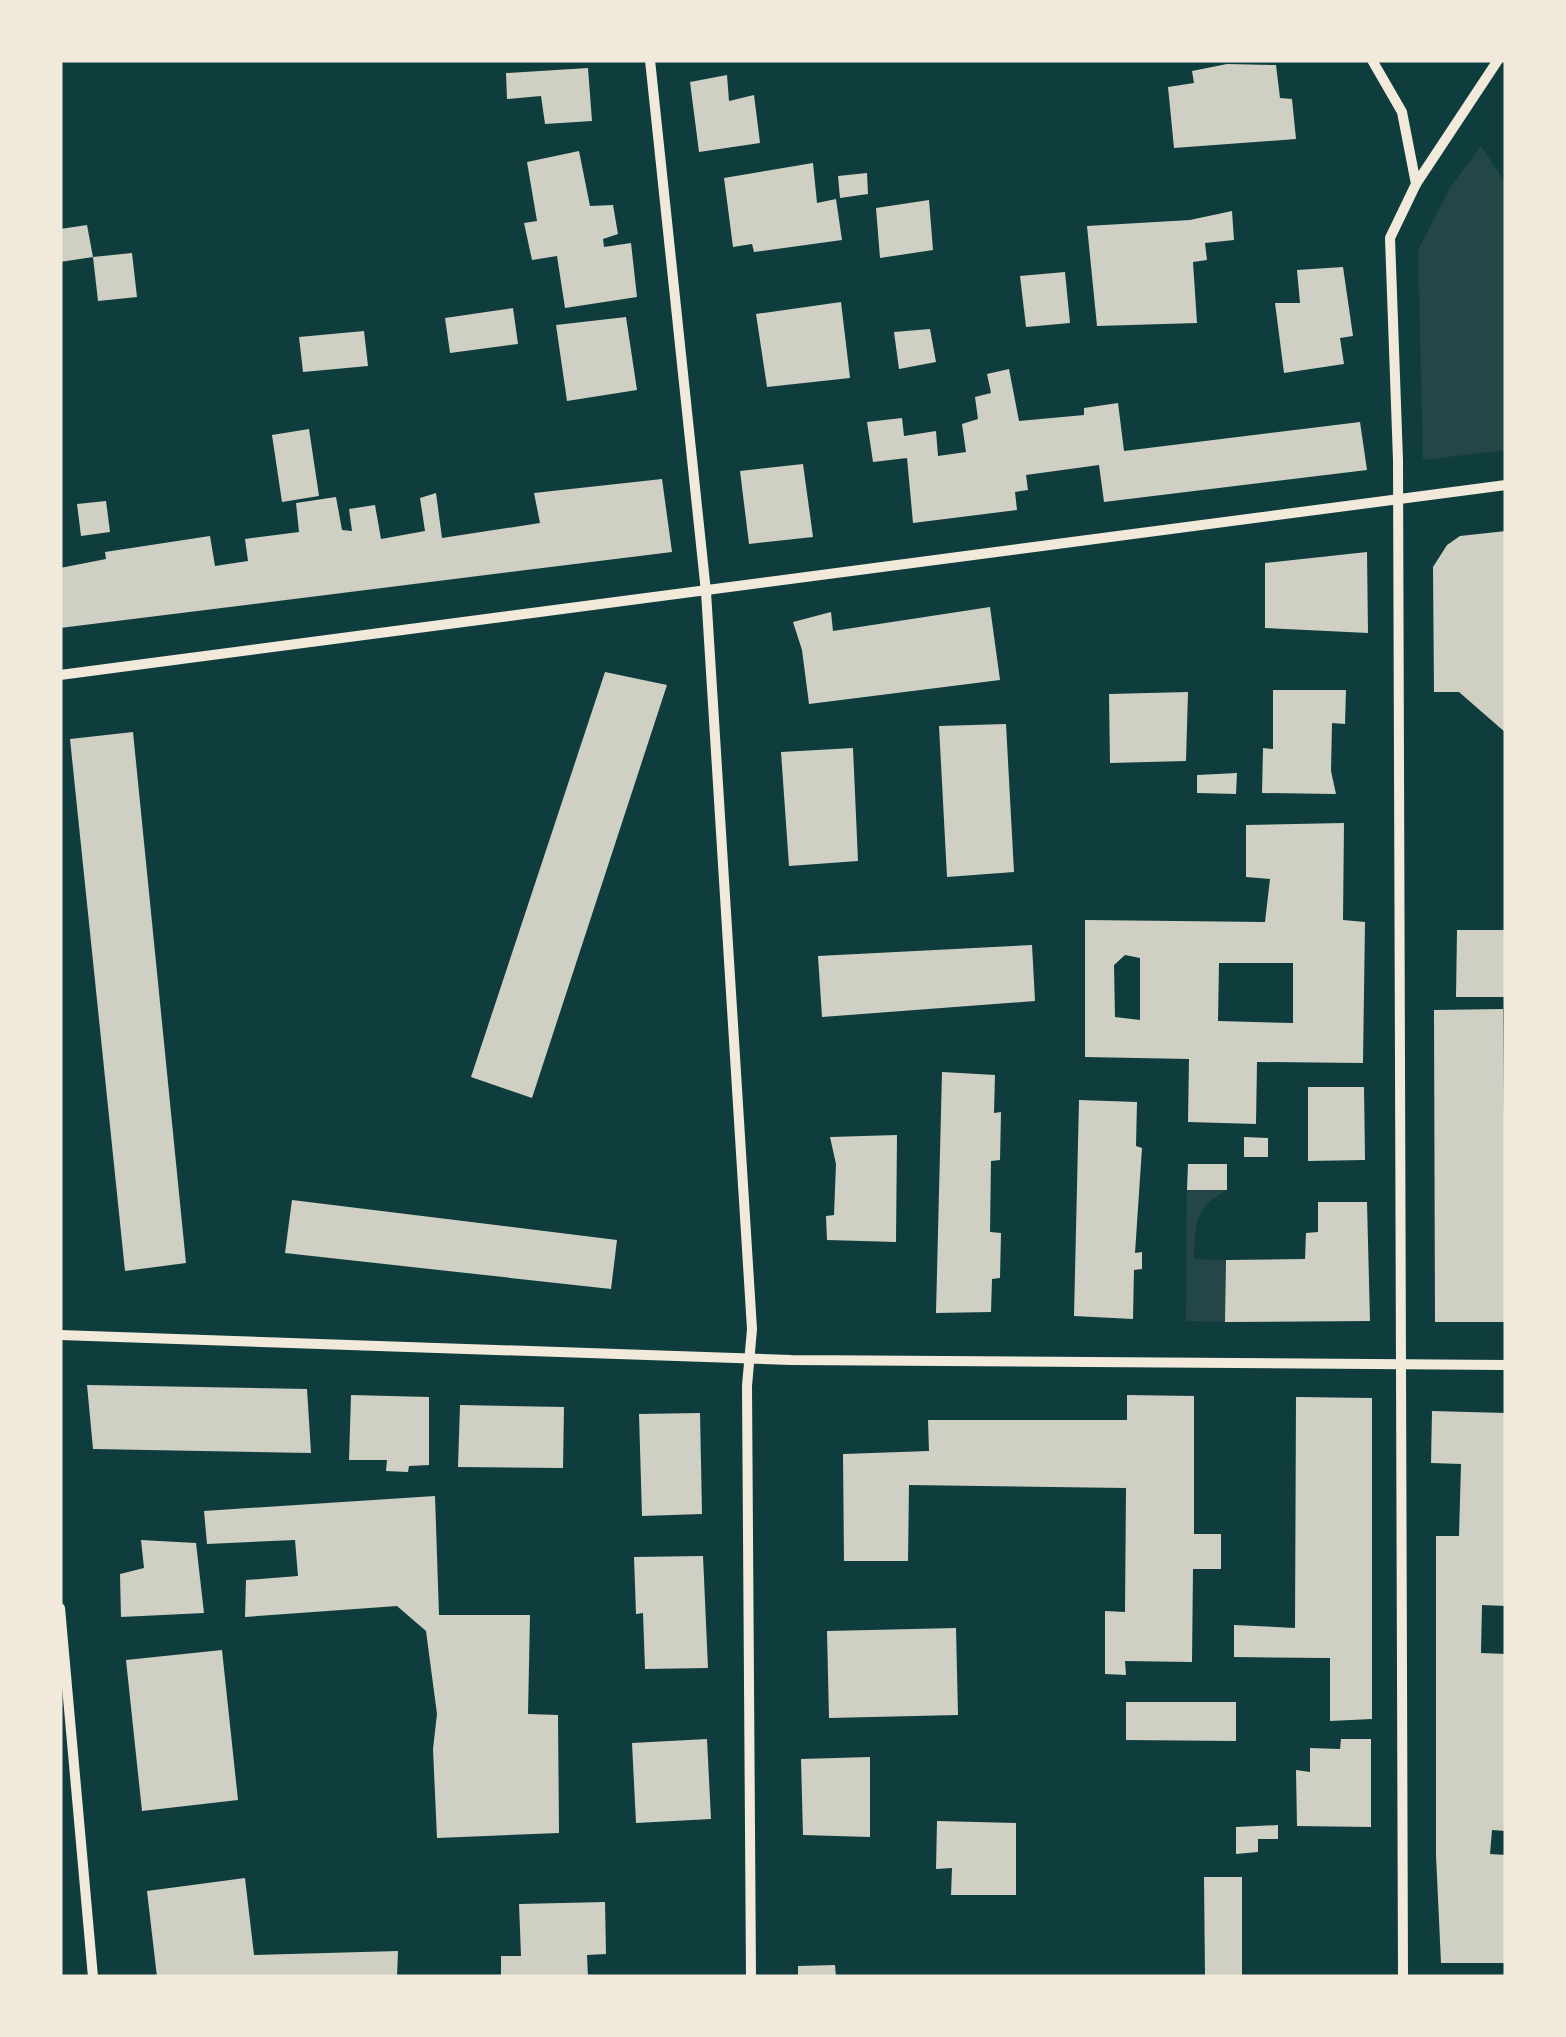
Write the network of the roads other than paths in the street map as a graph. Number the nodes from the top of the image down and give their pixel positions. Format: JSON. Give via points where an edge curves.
{"nodes":[{"id":1,"x":650,"y":60,"type":"edge"},
{"id":2,"x":1372,"y":60,"type":"edge"},
{"id":3,"x":1498,"y":60,"type":"edge"},
{"id":4,"x":1416,"y":184,"type":"junction"},
{"id":5,"x":1506,"y":485,"type":"edge"},
{"id":6,"x":1398,"y":496,"type":"junction"},
{"id":7,"x":706,"y":592,"type":"junction"},
{"id":8,"x":60,"y":675,"type":"edge"},
{"id":9,"x":60,"y":1335,"type":"edge"},
{"id":10,"x":749,"y":1358,"type":"junction"},
{"id":11,"x":1400,"y":1364,"type":"junction"},
{"id":12,"x":1506,"y":1365,"type":"edge"},
{"id":13,"x":60,"y":1608,"type":"edge"},
{"id":14,"x":93,"y":1977,"type":"edge"},
{"id":15,"x":752,"y":1977,"type":"edge"},
{"id":16,"x":1403,"y":1977,"type":"edge"}],
"edges":[{"from":1,"to":7,"type":"street"},
{"from":2,"to":4,"type":"street","via":[[1402,112]]},
{"from":3,"to":4,"type":"street"},
{"from":4,"to":6,"type":"street","via":[[1390,238]]},
{"from":5,"to":6,"type":"street"},
{"from":6,"to":7,"type":"street"},
{"from":6,"to":11,"type":"street"},
{"from":7,"to":8,"type":"street"},
{"from":7,"to":10,"type":"street"},
{"from":9,"to":10,"type":"street"},
{"from":10,"to":11,"type":"street"},
{"from":10,"to":15,"type":"street"},
{"from":11,"to":12,"type":"street"},
{"from":11,"to":16,"type":"street"},
{"from":13,"to":14,"type":"street"}]}
